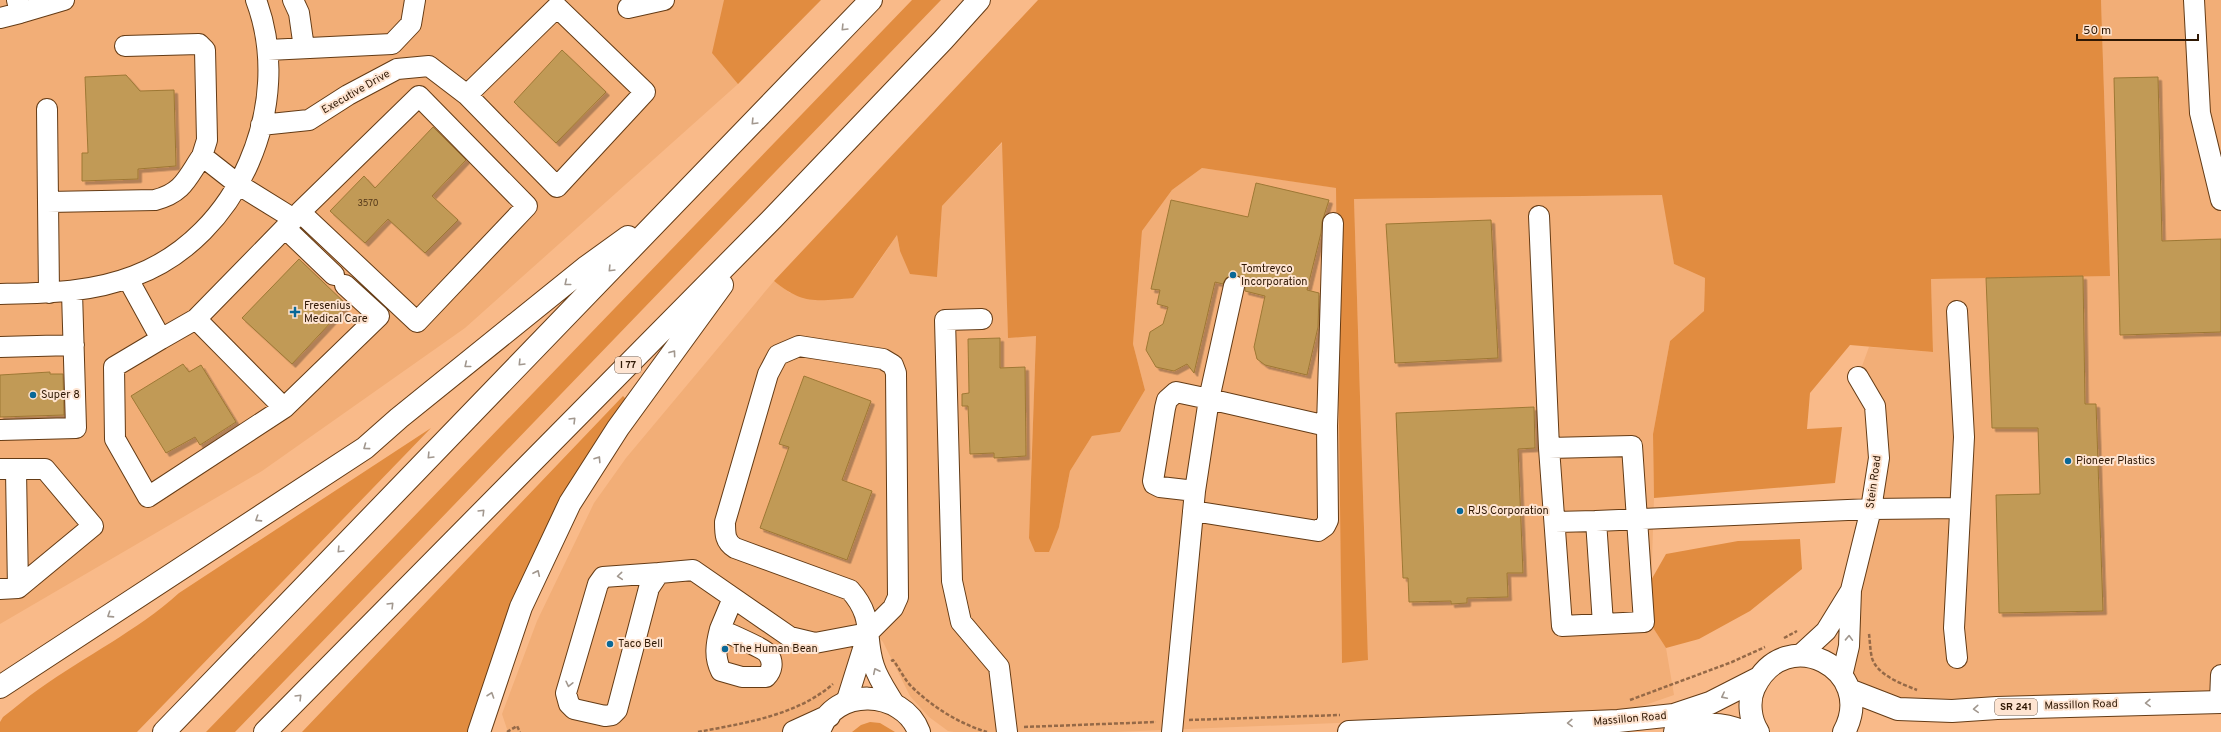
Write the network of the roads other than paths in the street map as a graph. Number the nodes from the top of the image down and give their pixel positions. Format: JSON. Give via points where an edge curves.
{"nodes":[{"id":1,"x":64,"y":0,"type":"edge"},
{"id":2,"x":256,"y":0,"type":"edge"},
{"id":3,"x":293,"y":0,"type":"edge"},
{"id":4,"x":415,"y":0,"type":"edge"},
{"id":5,"x":664,"y":0,"type":"edge"},
{"id":6,"x":871,"y":0,"type":"edge"},
{"id":7,"x":979,"y":0,"type":"edge"},
{"id":8,"x":2194,"y":0,"type":"edge"},
{"id":9,"x":19,"y":6,"type":"edge"},
{"id":10,"x":628,"y":8,"type":"dead end"},
{"id":11,"x":0,"y":18,"type":"edge"},
{"id":12,"x":125,"y":46,"type":"dead end"},
{"id":13,"x":304,"y":48,"type":"junction"},
{"id":14,"x":268,"y":50,"type":"junction"},
{"id":15,"x":467,"y":95,"type":"junction"},
{"id":16,"x":47,"y":109,"type":"dead end"},
{"id":17,"x":261,"y":125,"type":"junction"},
{"id":18,"x":202,"y":156,"type":"junction"},
{"id":19,"x":239,"y":184,"type":"junction"},
{"id":20,"x":2221,"y":200,"type":"edge"},
{"id":21,"x":48,"y":202,"type":"junction"},
{"id":22,"x":667,"y":211,"type":"junction"},
{"id":23,"x":1539,"y":216,"type":"dead end"},
{"id":24,"x":773,"y":218,"type":"junction"},
{"id":25,"x":293,"y":219,"type":"junction"},
{"id":26,"x":1333,"y":223,"type":"dead end"},
{"id":27,"x":128,"y":279,"type":"junction"},
{"id":28,"x":1234,"y":286,"type":"dead end"},
{"id":29,"x":72,"y":292,"type":"junction"},
{"id":30,"x":49,"y":293,"type":"junction"},
{"id":31,"x":0,"y":294,"type":"edge"},
{"id":32,"x":1957,"y":311,"type":"dead end"},
{"id":33,"x":982,"y":319,"type":"dead end"},
{"id":34,"x":196,"y":320,"type":"junction"},
{"id":35,"x":161,"y":339,"type":"junction"},
{"id":36,"x":74,"y":345,"type":"junction"},
{"id":37,"x":0,"y":347,"type":"edge"},
{"id":38,"x":1858,"y":378,"type":"dead end"},
{"id":39,"x":1209,"y":399,"type":"junction"},
{"id":40,"x":284,"y":408,"type":"junction"},
{"id":41,"x":1327,"y":426,"type":"junction"},
{"id":42,"x":0,"y":430,"type":"edge"},
{"id":43,"x":1549,"y":448,"type":"junction"},
{"id":44,"x":8,"y":470,"type":"edge"},
{"id":45,"x":1195,"y":491,"type":"junction"},
{"id":46,"x":1960,"y":508,"type":"junction"},
{"id":47,"x":1871,"y":509,"type":"junction"},
{"id":48,"x":1193,"y":511,"type":"junction"},
{"id":49,"x":1637,"y":521,"type":"junction"},
{"id":50,"x":1555,"y":522,"type":"junction"},
{"id":51,"x":1596,"y":522,"type":"junction"},
{"id":52,"x":659,"y":572,"type":"junction"},
{"id":53,"x":9,"y":589,"type":"edge"},
{"id":54,"x":1851,"y":590,"type":"junction"},
{"id":55,"x":733,"y":598,"type":"junction"},
{"id":56,"x":1603,"y":624,"type":"junction"},
{"id":57,"x":720,"y":629,"type":"dead end"},
{"id":58,"x":868,"y":633,"type":"junction"},
{"id":59,"x":1800,"y":655,"type":"junction"},
{"id":60,"x":1958,"y":658,"type":"dead end"},
{"id":61,"x":2221,"y":675,"type":"edge"},
{"id":62,"x":1759,"y":678,"type":"junction"},
{"id":63,"x":1846,"y":683,"type":"junction"},
{"id":64,"x":0,"y":687,"type":"edge"},
{"id":65,"x":2221,"y":702,"type":"edge"},
{"id":66,"x":846,"y":703,"type":"junction"},
{"id":67,"x":895,"y":705,"type":"junction"},
{"id":68,"x":1347,"y":723,"type":"edge"},
{"id":69,"x":824,"y":724,"type":"edge"},
{"id":70,"x":1172,"y":727,"type":"edge"},
{"id":71,"x":268,"y":728,"type":"edge"},
{"id":72,"x":919,"y":731,"type":"edge"},
{"id":73,"x":1007,"y":731,"type":"edge"},
{"id":74,"x":164,"y":732,"type":"edge"},
{"id":75,"x":479,"y":732,"type":"edge"},
{"id":76,"x":794,"y":732,"type":"edge"},
{"id":77,"x":1674,"y":732,"type":"edge"},
{"id":78,"x":1744,"y":732,"type":"edge"},
{"id":79,"x":1758,"y":732,"type":"edge"},
{"id":80,"x":1844,"y":732,"type":"edge"}],
"edges":[{"from":1,"to":9,"type":"street"},
{"from":2,"to":14,"type":"street"},
{"from":3,"to":13,"type":"street","via":[[299,13]]},
{"from":4,"to":13,"type":"street","via":[[411,24],[392,44]]},
{"from":5,"to":10,"type":"street"},
{"from":6,"to":22,"type":"main road","one_way":true},
{"from":7,"to":24,"type":"main road","number":"I 77"},
{"from":8,"to":20,"type":"street","via":[[2200,113]]},
{"from":9,"to":11,"type":"street"},
{"from":12,"to":18,"type":"street","via":[[199,44],[205,50],[207,140]]},
{"from":13,"to":14,"type":"street"},
{"from":14,"to":17,"type":"street","via":[[269,83]]},
{"from":15,"to":15,"type":"street","name":"Executive Drive","via":[[557,186],[645,92],[557,7]]},
{"from":15,"to":17,"type":"street","name":"Executive Drive","via":[[429,66],[396,69],[309,120]]},
{"from":16,"to":21,"type":"street"},
{"from":17,"to":19,"type":"street","via":[[250,164]]},
{"from":18,"to":19,"type":"street"},
{"from":18,"to":21,"type":"street","via":[[180,188],[170,196],[155,200]]},
{"from":19,"to":25,"type":"street"},
{"from":19,"to":27,"type":"street","via":[[220,212],[187,245],[163,262]]},
{"from":21,"to":30,"type":"street"},
{"from":22,"to":64,"type":"main road","one_way":true,"via":[[585,268],[365,448]]},
{"from":22,"to":74,"type":"main road","one_way":true},
{"from":23,"to":43,"type":"street"},
{"from":71,"to":24,"type":"main road","number":"I 77","one_way":true},
{"from":75,"to":24,"type":"main road","one_way":true,"via":[[521,607],[570,503],[618,428]]},
{"from":25,"to":25,"type":"street","via":[[417,322],[527,206],[419,96]]},
{"from":25,"to":34,"type":"street"},
{"from":25,"to":40,"type":"street","via":[[340,280],[379,316]]},
{"from":26,"to":41,"type":"street"},
{"from":27,"to":29,"type":"street","via":[[107,286]]},
{"from":27,"to":35,"type":"street"},
{"from":28,"to":39,"type":"street"},
{"from":29,"to":30,"type":"street"},
{"from":29,"to":36,"type":"street"},
{"from":30,"to":31,"type":"street"},
{"from":32,"to":46,"type":"street","via":[[1964,438]]},
{"from":33,"to":73,"type":"street","via":[[945,320],[952,581],[961,622],[999,667]]},
{"from":34,"to":35,"type":"street"},
{"from":34,"to":40,"type":"street"},
{"from":35,"to":40,"type":"street","via":[[114,367],[115,439],[148,497]]},
{"from":36,"to":37,"type":"street"},
{"from":36,"to":42,"type":"street","via":[[76,428]]},
{"from":38,"to":47,"type":"street","name":"Stein Road","via":[[1875,406],[1879,458]]},
{"from":39,"to":41,"type":"street"},
{"from":39,"to":45,"type":"street"},
{"from":39,"to":45,"type":"street","via":[[1176,392],[1167,400],[1153,477],[1157,487]]},
{"from":41,"to":48,"type":"street","via":[[1328,520],[1318,531]]},
{"from":43,"to":49,"type":"street","via":[[1632,446]]},
{"from":43,"to":50,"type":"street"},
{"from":44,"to":53,"type":"street"},
{"from":44,"to":53,"type":"street","via":[[45,469],[93,526]]},
{"from":45,"to":48,"type":"street"},
{"from":46,"to":47,"type":"street"},
{"from":46,"to":60,"type":"street","via":[[1954,628]]},
{"from":47,"to":49,"type":"street"},
{"from":47,"to":54,"type":"street","name":"Stein Road"},
{"from":48,"to":70,"type":"street"},
{"from":49,"to":51,"type":"street"},
{"from":49,"to":56,"type":"street","via":[[1644,622]]},
{"from":50,"to":51,"type":"street"},
{"from":50,"to":56,"type":"street","via":[[1562,626]]},
{"from":51,"to":56,"type":"street"},
{"from":52,"to":52,"type":"street","one_way":true,"via":[[603,577],[598,584],[566,693],[569,704],[574,709],[605,716],[612,715],[620,703],[650,588]]},
{"from":52,"to":55,"type":"street","via":[[692,570]]},
{"from":54,"to":59,"type":"street","name":"Stein Road","via":[[1826,631]]},
{"from":63,"to":54,"type":"street","name":"Stein Road","one_way":true},
{"from":55,"to":57,"type":"street"},
{"from":55,"to":58,"type":"street","via":[[790,637],[815,643]]},
{"from":58,"to":58,"type":"street","via":[[861,602],[850,590],[735,548],[728,544],[725,535],[725,522],[768,374],[778,355],[799,346],[883,359],[893,364],[896,373],[898,597],[893,608]]},
{"from":58,"to":66,"type":"street"},
{"from":67,"to":58,"type":"street","one_way":true,"via":[[874,666]]},
{"from":59,"to":62,"type":"main road","number":"SR 241","via":[[1774,663]]},
{"from":59,"to":63,"type":"main road","number":"SR 241","via":[[1830,664]]},
{"from":61,"to":65,"type":"street"},
{"from":62,"to":68,"type":"main road","name":"Massillon Road","one_way":true,"via":[[1710,703],[1674,715],[1618,721]]},
{"from":62,"to":79,"type":"main road","via":[[1752,693],[1750,710]]},
{"from":65,"to":63,"type":"main road","name":"Massillon Road","number":"SR 241","one_way":true,"via":[[1952,711],[1898,709]]},
{"from":63,"to":80,"type":"main road","via":[[1852,706],[1849,723]]},
{"from":66,"to":67,"type":"main road","via":[[862,698],[879,699]]},
{"from":66,"to":69,"type":"main road"},
{"from":67,"to":72,"type":"main road","via":[[909,715]]},
{"from":69,"to":76,"type":"main road"},
{"from":77,"to":78,"type":"main road","name":"Massillon Road","via":[[1722,724]]}]}
